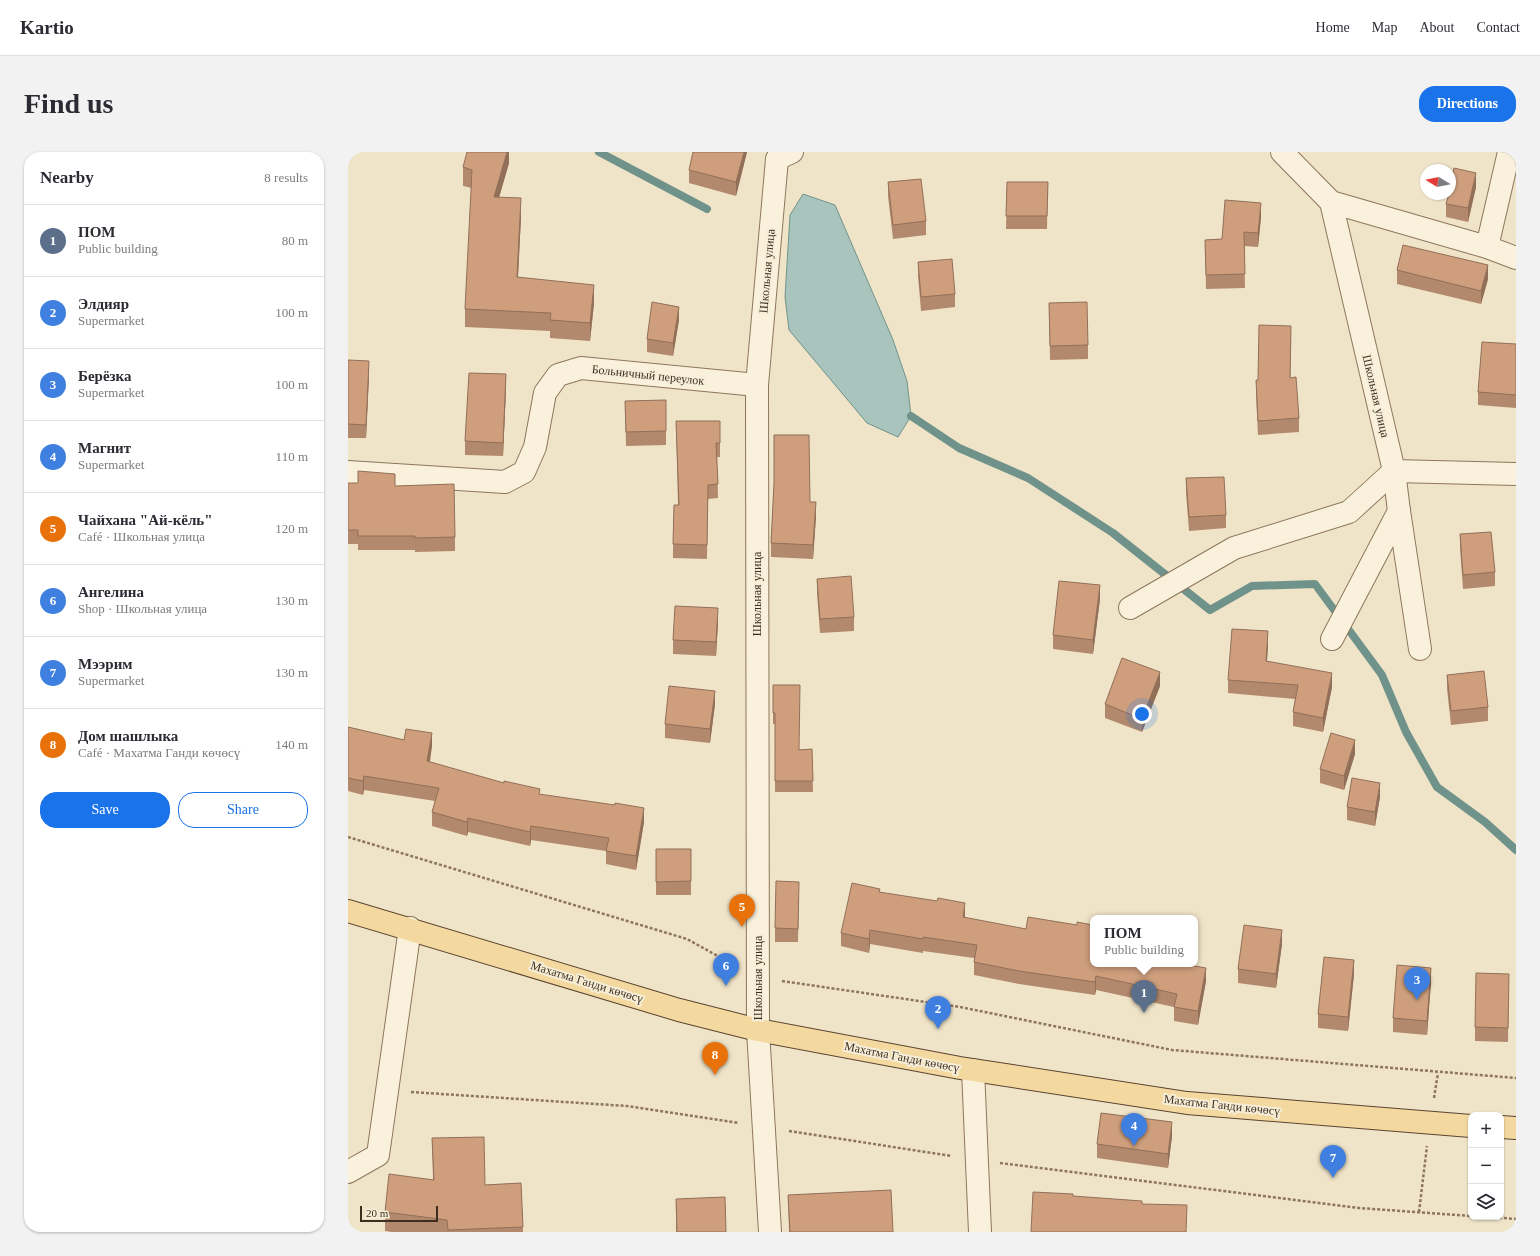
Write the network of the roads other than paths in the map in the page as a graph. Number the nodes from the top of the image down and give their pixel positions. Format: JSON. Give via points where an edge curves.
{"nodes":[{"id":1,"x":1282,"y":152,"type":"edge"},
{"id":2,"x":1509,"y":152,"type":"edge"},
{"id":3,"x":784,"y":156,"type":"edge"},
{"id":4,"x":1331,"y":202,"type":"junction"},
{"id":5,"x":1488,"y":247,"type":"junction"},
{"id":6,"x":1516,"y":258,"type":"edge"},
{"id":7,"x":757,"y":385,"type":"junction"},
{"id":8,"x":1394,"y":471,"type":"junction"},
{"id":9,"x":348,"y":472,"type":"edge"},
{"id":10,"x":1516,"y":474,"type":"edge"},
{"id":11,"x":1398,"y":512,"type":"junction"},
{"id":12,"x":1130,"y":608,"type":"dead end"},
{"id":13,"x":1332,"y":639,"type":"dead end"},
{"id":14,"x":1420,"y":649,"type":"dead end"},
{"id":15,"x":348,"y":911,"type":"edge"},
{"id":16,"x":410,"y":928,"type":"junction"},
{"id":17,"x":758,"y":1030,"type":"junction"},
{"id":18,"x":973,"y":1070,"type":"junction"},
{"id":19,"x":1468,"y":1126,"type":"edge"},
{"id":20,"x":1504,"y":1128,"type":"edge"},
{"id":21,"x":1516,"y":1128,"type":"edge"},
{"id":22,"x":348,"y":1172,"type":"edge"},
{"id":23,"x":770,"y":1232,"type":"edge"},
{"id":24,"x":980,"y":1232,"type":"edge"}],
"edges":[{"from":1,"to":4,"type":"street"},
{"from":2,"to":5,"type":"street"},
{"from":3,"to":7,"type":"street","name":"Школьная улица"},
{"from":4,"to":5,"type":"street"},
{"from":4,"to":8,"type":"street","name":"Школьная улица"},
{"from":5,"to":6,"type":"street"},
{"from":7,"to":9,"type":"street","name":"Больничный переулок","via":[[581,368],[558,375],[545,393],[535,446],[524,472],[505,482]]},
{"from":7,"to":17,"type":"street","name":"Школьная улица"},
{"from":8,"to":10,"type":"street"},
{"from":8,"to":11,"type":"street","name":"Школьная улица"},
{"from":8,"to":12,"type":"street","via":[[1349,512],[1234,548]]},
{"from":11,"to":13,"type":"street"},
{"from":11,"to":14,"type":"street","name":"Школьная улица"},
{"from":15,"to":16,"type":"main road","name":"Махатма Ганди көчөсү"},
{"from":16,"to":17,"type":"main road","name":"Махатма Ганди көчөсү","via":[[679,1010]]},
{"from":16,"to":22,"type":"street","via":[[378,1156]]},
{"from":17,"to":18,"type":"main road","name":"Махатма Ганди көчөсү"},
{"from":17,"to":23,"type":"street","name":"Школьная улица"},
{"from":18,"to":19,"type":"main road","name":"Махатма Ганди көчөсү","via":[[1187,1103]]},
{"from":18,"to":24,"type":"street"},
{"from":20,"to":21,"type":"main road"}]}
